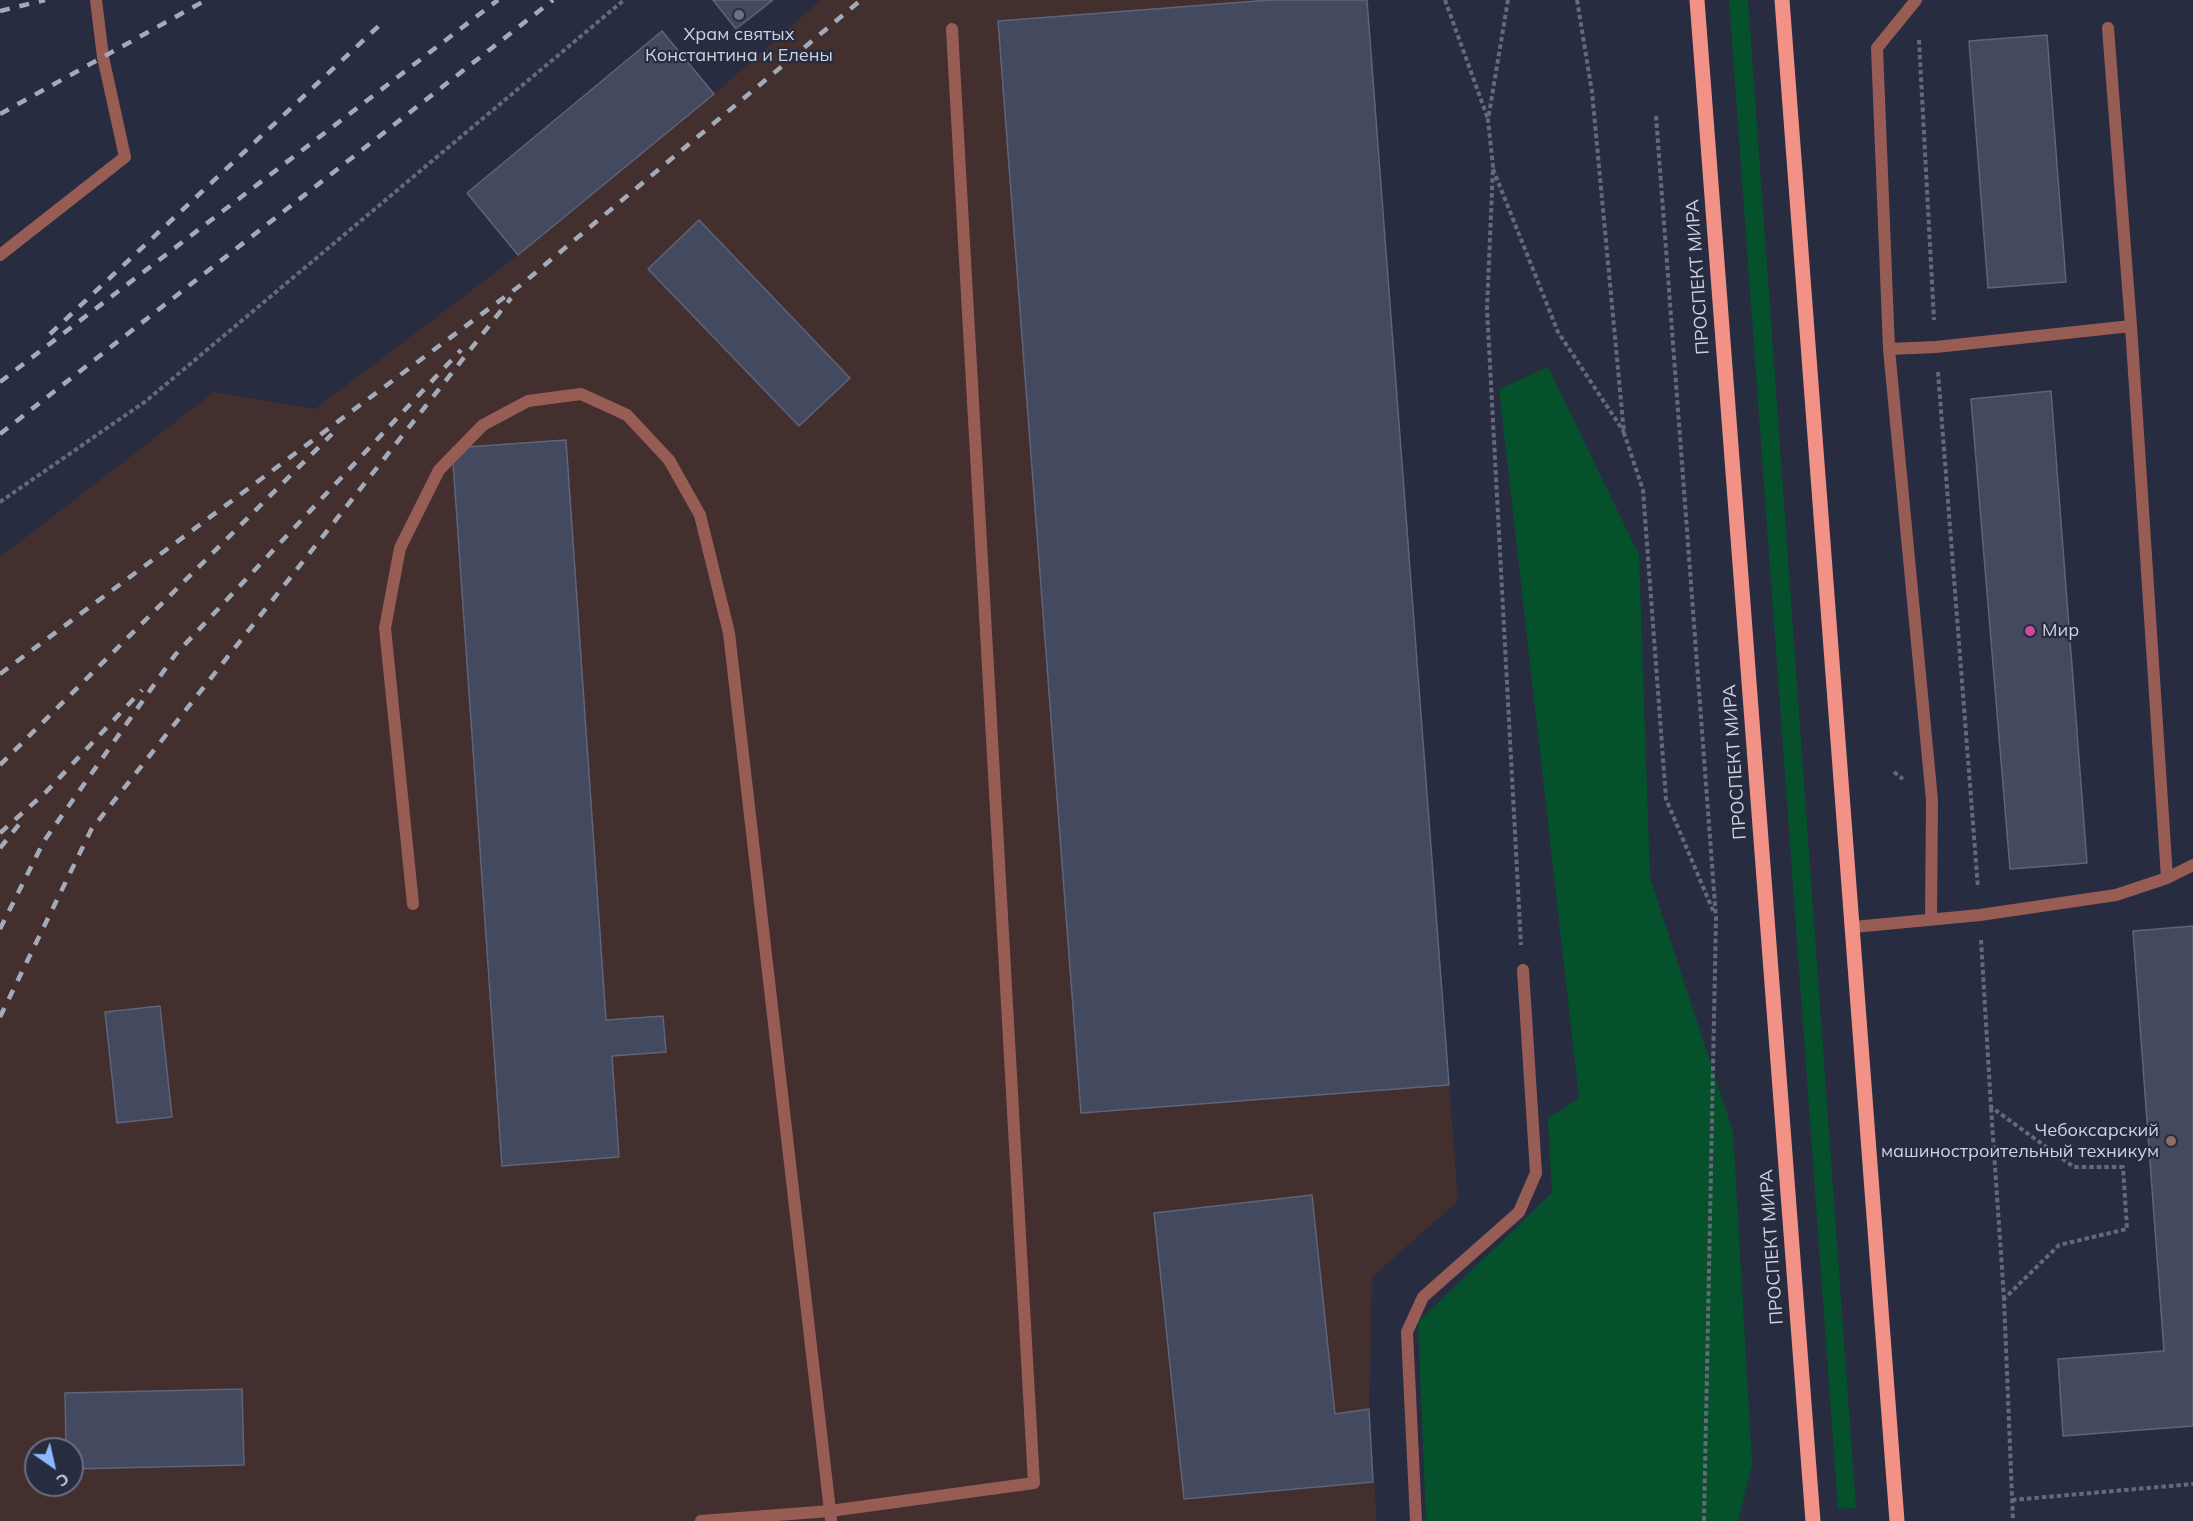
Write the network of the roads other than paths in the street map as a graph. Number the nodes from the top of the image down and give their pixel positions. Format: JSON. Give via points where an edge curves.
{"nodes":[{"id":1,"x":96,"y":0,"type":"edge"},
{"id":2,"x":1697,"y":0,"type":"edge"},
{"id":3,"x":1782,"y":0,"type":"edge"},
{"id":4,"x":1916,"y":0,"type":"edge"},
{"id":5,"x":2108,"y":28,"type":"dead end"},
{"id":6,"x":952,"y":29,"type":"dead end"},
{"id":7,"x":0,"y":255,"type":"edge"},
{"id":8,"x":2131,"y":326,"type":"junction"},
{"id":9,"x":1889,"y":349,"type":"junction"},
{"id":10,"x":2193,"y":865,"type":"edge"},
{"id":11,"x":2167,"y":878,"type":"junction"},
{"id":12,"x":413,"y":904,"type":"dead end"},
{"id":13,"x":1931,"y":920,"type":"junction"},
{"id":14,"x":1854,"y":927,"type":"junction"},
{"id":15,"x":1523,"y":970,"type":"road end"},
{"id":16,"x":831,"y":1516,"type":"edge"},
{"id":17,"x":702,"y":1521,"type":"edge"},
{"id":18,"x":1416,"y":1521,"type":"edge"},
{"id":19,"x":1813,"y":1521,"type":"edge"},
{"id":20,"x":1897,"y":1521,"type":"edge"}],
"edges":[{"from":1,"to":7,"type":"lane","via":[[124,156]]},
{"from":2,"to":19,"type":"main road","name":"ПРОСПЕКТ МИРА"},
{"from":3,"to":14,"type":"main road"},
{"from":4,"to":9,"type":"lane","via":[[1877,48]]},
{"from":5,"to":8,"type":"lane"},
{"from":6,"to":16,"type":"lane","via":[[1034,1483]]},
{"from":8,"to":9,"type":"lane"},
{"from":8,"to":11,"type":"lane"},
{"from":9,"to":13,"type":"lane","via":[[1932,800]]},
{"from":10,"to":11,"type":"lane"},
{"from":11,"to":13,"type":"lane","via":[[2116,895]]},
{"from":12,"to":16,"type":"lane","via":[[385,628],[400,548],[439,470],[483,425],[528,402],[581,394],[627,415],[669,460],[700,515],[729,633]]},
{"from":13,"to":14,"type":"lane"},
{"from":14,"to":20,"type":"main road"},
{"from":15,"to":18,"type":"lane","via":[[1536,1173],[1519,1212],[1423,1297],[1407,1332]]},
{"from":16,"to":17,"type":"lane"}]}
